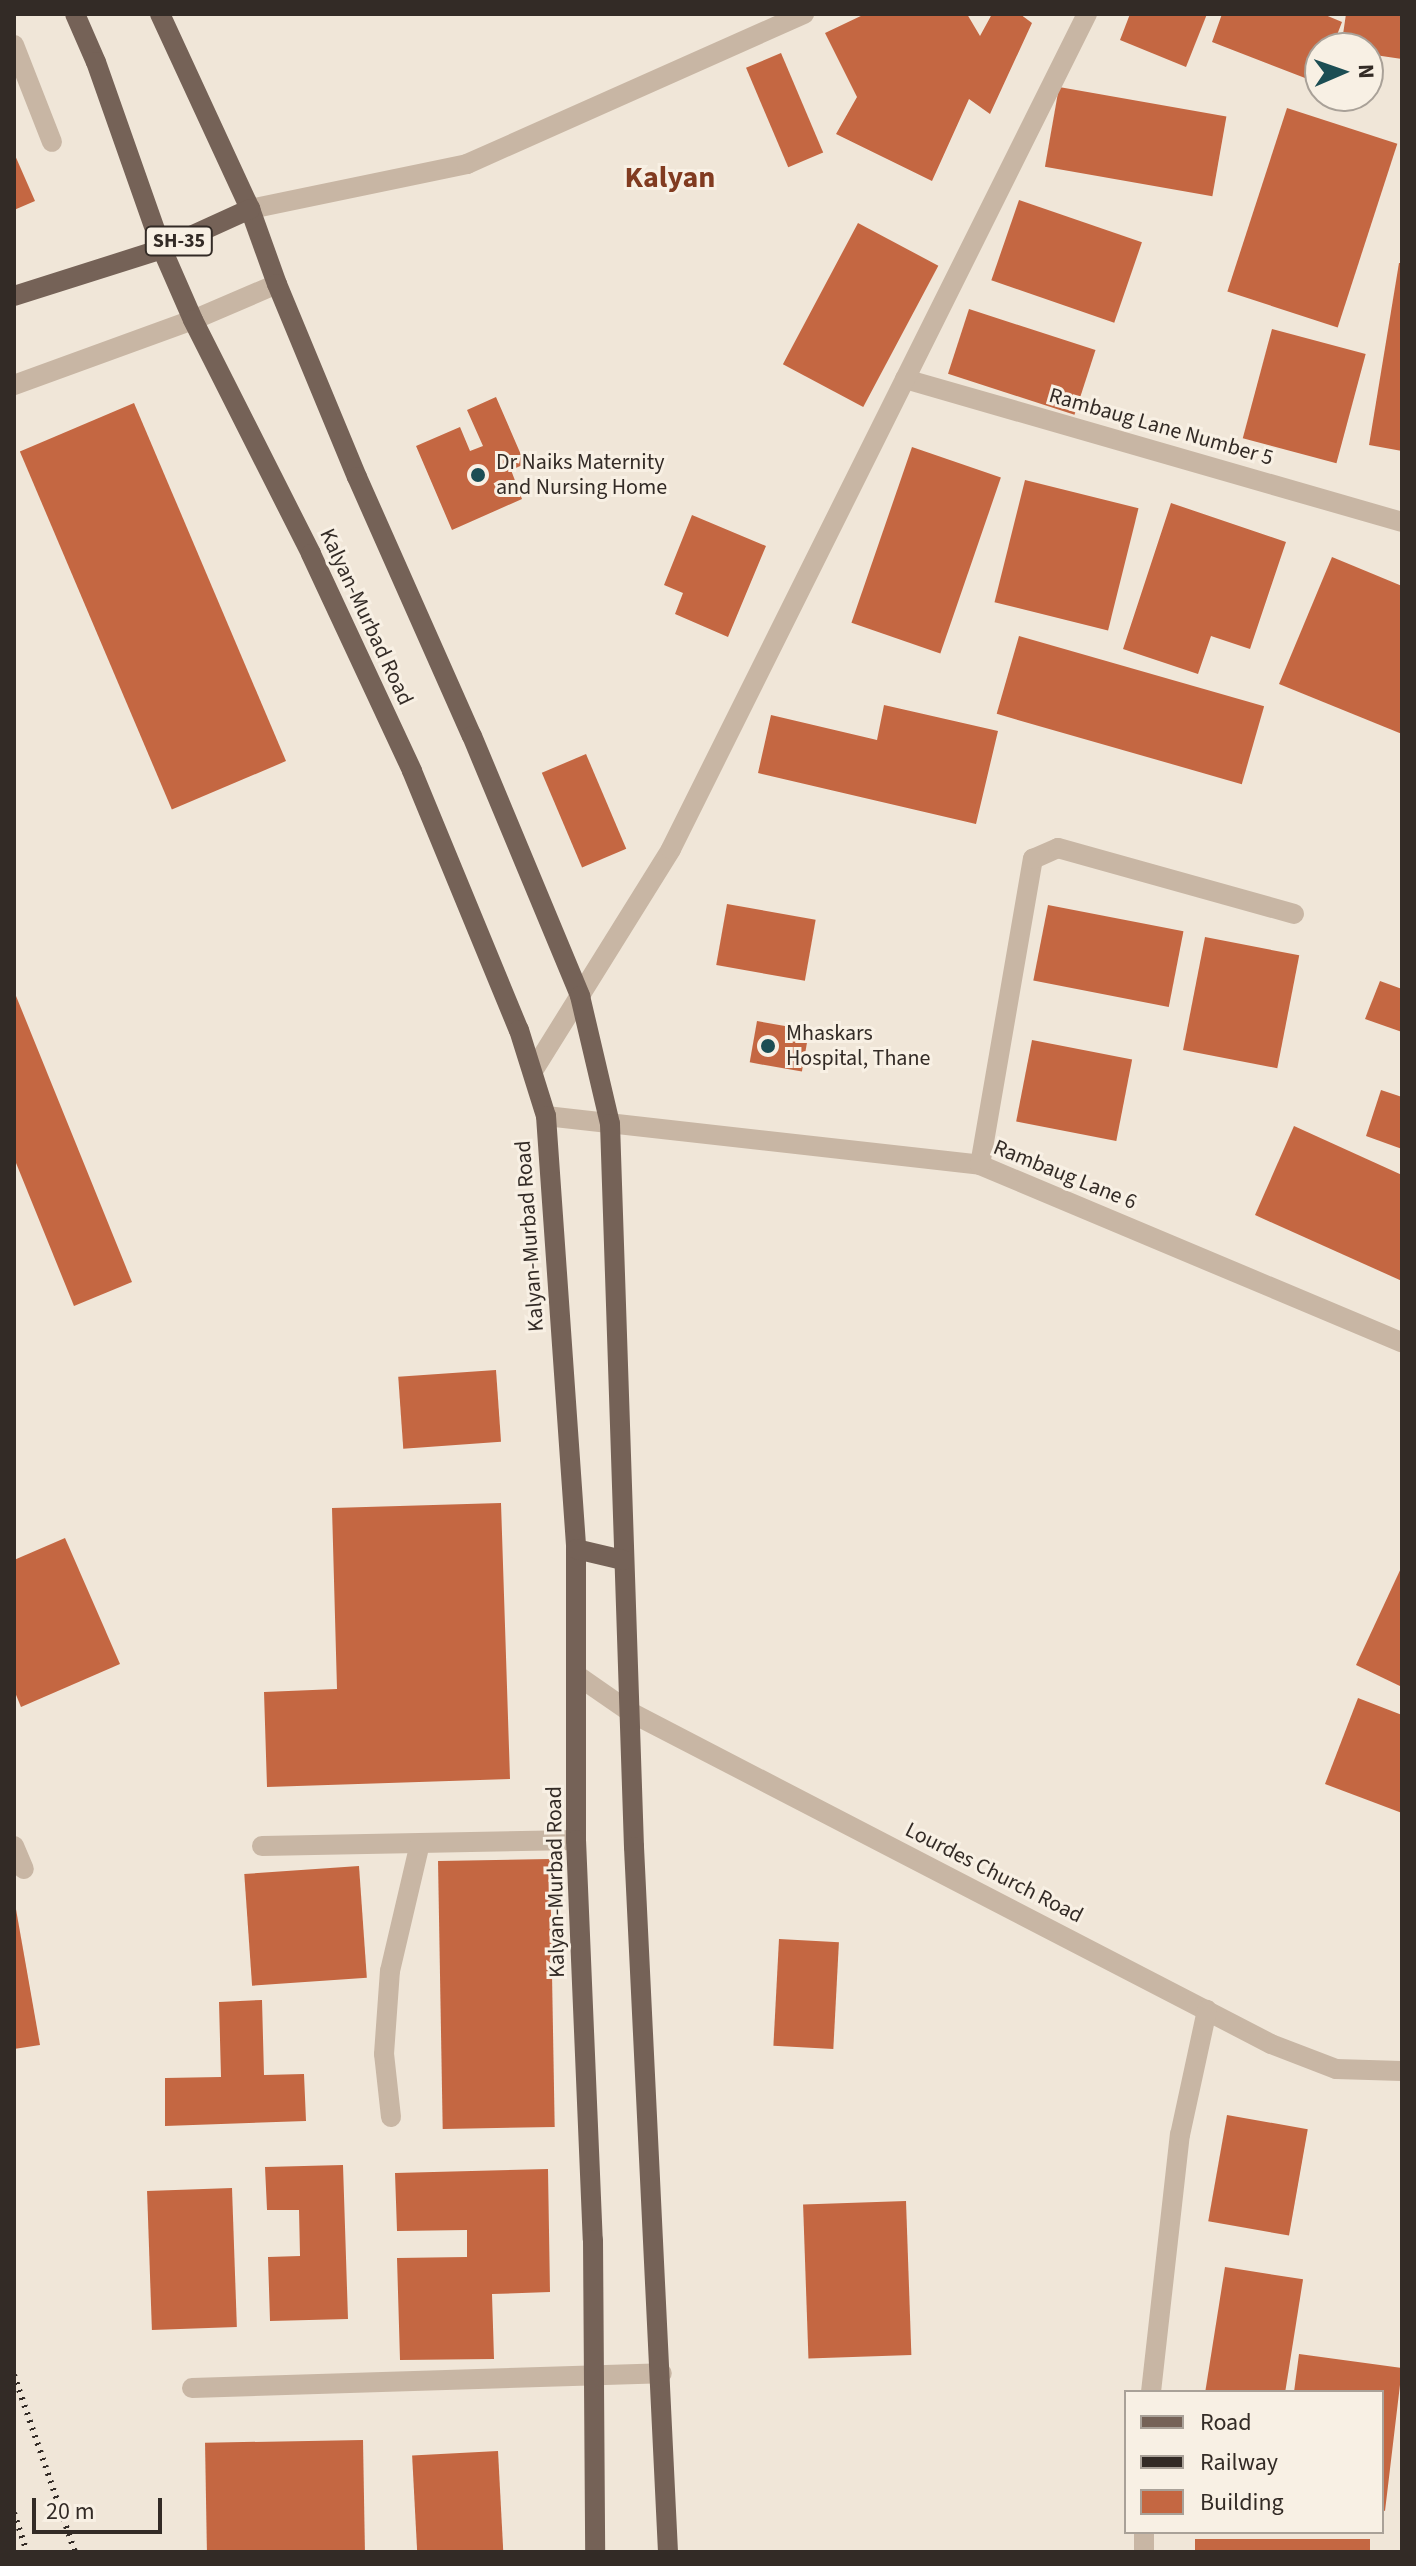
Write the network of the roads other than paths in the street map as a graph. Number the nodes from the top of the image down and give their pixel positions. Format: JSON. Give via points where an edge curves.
{"nodes":[{"id":1,"x":75,"y":14,"type":"edge"},
{"id":2,"x":160,"y":14,"type":"edge"},
{"id":3,"x":804,"y":14,"type":"edge"},
{"id":4,"x":1087,"y":14,"type":"edge"},
{"id":5,"x":14,"y":45,"type":"edge"},
{"id":6,"x":52,"y":142,"type":"dead end"},
{"id":7,"x":250,"y":209,"type":"junction"},
{"id":8,"x":162,"y":249,"type":"junction"},
{"id":9,"x":277,"y":284,"type":"junction"},
{"id":10,"x":14,"y":296,"type":"edge"},
{"id":11,"x":193,"y":320,"type":"junction"},
{"id":12,"x":905,"y":379,"type":"junction"},
{"id":13,"x":14,"y":385,"type":"edge"},
{"id":14,"x":1402,"y":522,"type":"edge"},
{"id":15,"x":1294,"y":914,"type":"dead end"},
{"id":16,"x":580,"y":996,"type":"junction"},
{"id":17,"x":533,"y":1071,"type":"junction"},
{"id":18,"x":546,"y":1116,"type":"junction"},
{"id":19,"x":610,"y":1124,"type":"junction"},
{"id":20,"x":980,"y":1165,"type":"junction"},
{"id":21,"x":1402,"y":1342,"type":"edge"},
{"id":22,"x":576,"y":1549,"type":"junction"},
{"id":23,"x":623,"y":1560,"type":"junction"},
{"id":24,"x":578,"y":1676,"type":"junction"},
{"id":25,"x":630,"y":1712,"type":"junction"},
{"id":26,"x":576,"y":1840,"type":"junction"},
{"id":27,"x":420,"y":1843,"type":"junction"},
{"id":28,"x":14,"y":1846,"type":"edge"},
{"id":29,"x":262,"y":1846,"type":"dead end"},
{"id":30,"x":24,"y":1869,"type":"dead end"},
{"id":31,"x":1207,"y":2010,"type":"junction"},
{"id":32,"x":1402,"y":2071,"type":"edge"},
{"id":33,"x":391,"y":2117,"type":"dead end"},
{"id":34,"x":662,"y":2373,"type":"junction"},
{"id":35,"x":595,"y":2375,"type":"junction"},
{"id":36,"x":192,"y":2388,"type":"dead end"},
{"id":37,"x":1151,"y":2390,"type":"edge"},
{"id":38,"x":595,"y":2552,"type":"edge"},
{"id":39,"x":668,"y":2552,"type":"edge"}],
"edges":[{"from":1,"to":8,"type":"main road","name":"Kalyan-Murbad Road"},
{"from":2,"to":7,"type":"main road"},
{"from":3,"to":7,"type":"street","via":[[467,164]]},
{"from":4,"to":12,"type":"street"},
{"from":5,"to":6,"type":"street"},
{"from":7,"to":8,"type":"main road","number":"SH-35"},
{"from":7,"to":9,"type":"main road"},
{"from":8,"to":10,"type":"main road","number":"SH-35"},
{"from":8,"to":11,"type":"main road","name":"Kalyan-Murbad Road"},
{"from":9,"to":11,"type":"street"},
{"from":9,"to":16,"type":"main road"},
{"from":11,"to":13,"type":"street"},
{"from":11,"to":17,"type":"main road","name":"Kalyan-Murbad Road","via":[[412,771]]},
{"from":12,"to":14,"type":"street","name":"Rambaug Lane Number 5"},
{"from":12,"to":16,"type":"street","via":[[671,849]]},
{"from":15,"to":20,"type":"street","via":[[1058,848],[1033,859]]},
{"from":16,"to":17,"type":"street"},
{"from":16,"to":19,"type":"main road"},
{"from":17,"to":18,"type":"main road","name":"Kalyan-Murbad Road"},
{"from":18,"to":19,"type":"street","name":"Rambaug Lane 6"},
{"from":18,"to":22,"type":"main road","name":"Kalyan-Murbad Road"},
{"from":19,"to":20,"type":"street","name":"Rambaug Lane 6"},
{"from":19,"to":23,"type":"main road"},
{"from":20,"to":21,"type":"street","name":"Rambaug Lane 6"},
{"from":22,"to":23,"type":"main road"},
{"from":22,"to":24,"type":"main road","name":"Kalyan-Murbad Road"},
{"from":23,"to":25,"type":"main road"},
{"from":24,"to":25,"type":"street","name":"Lourdes Church Road"},
{"from":24,"to":26,"type":"main road","name":"Kalyan-Murbad Road"},
{"from":25,"to":31,"type":"street","name":"Lourdes Church Road"},
{"from":25,"to":34,"type":"main road"},
{"from":26,"to":27,"type":"street"},
{"from":26,"to":35,"type":"main road","name":"Kalyan-Murbad Road"},
{"from":27,"to":29,"type":"street"},
{"from":27,"to":33,"type":"street","via":[[390,1971],[384,2054]]},
{"from":28,"to":30,"type":"street"},
{"from":31,"to":32,"type":"street","name":"Lourdes Church Road","via":[[1271,2044],[1336,2069]]},
{"from":31,"to":37,"type":"street","via":[[1180,2135]]},
{"from":34,"to":35,"type":"street"},
{"from":34,"to":39,"type":"main road"},
{"from":35,"to":36,"type":"street"},
{"from":35,"to":38,"type":"main road","name":"Kalyan-Murbad Road"}]}
